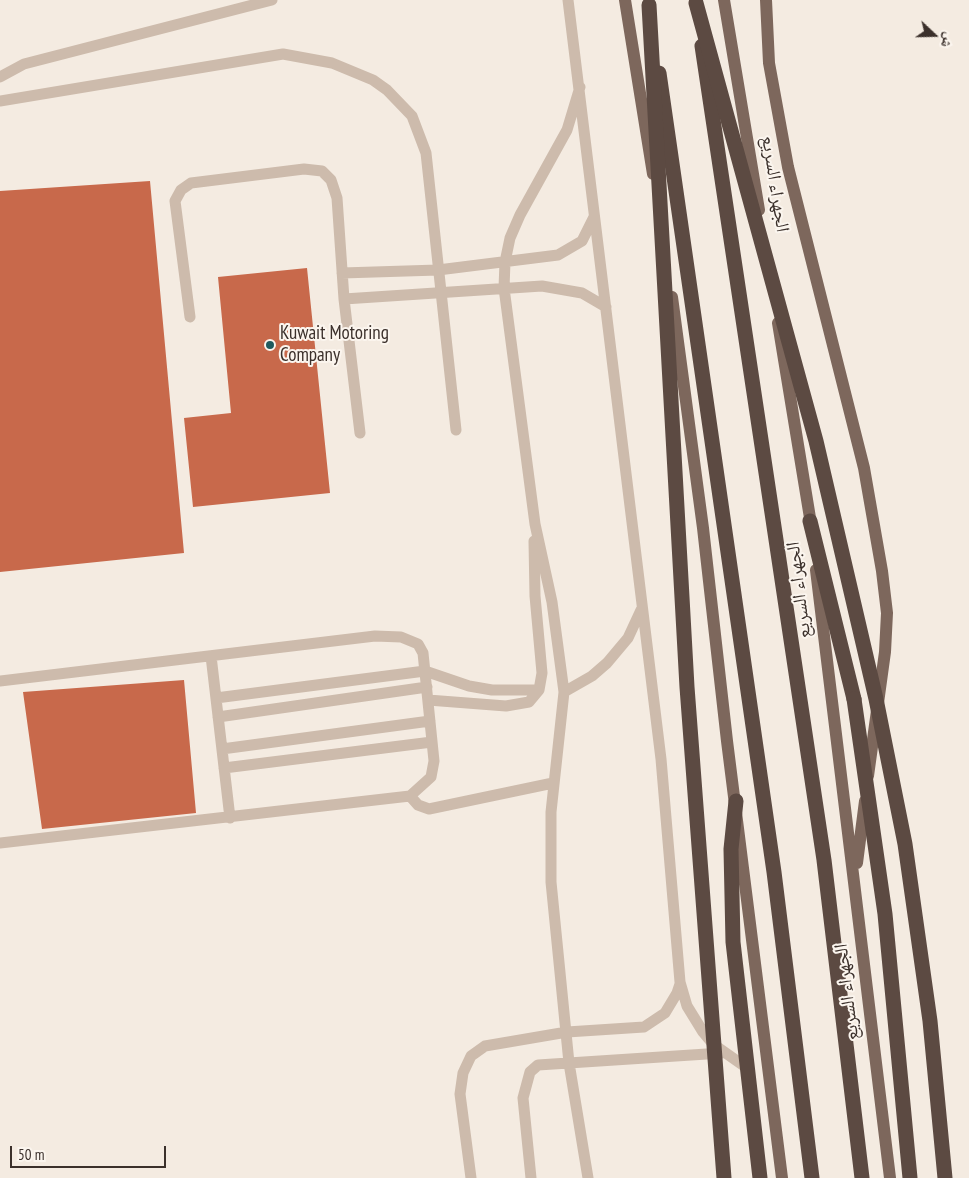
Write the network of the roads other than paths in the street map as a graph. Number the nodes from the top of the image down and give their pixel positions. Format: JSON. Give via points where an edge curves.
{"nodes":[{"id":1,"x":272,"y":0,"type":"edge"},
{"id":2,"x":568,"y":0,"type":"edge"},
{"id":3,"x":625,"y":0,"type":"edge"},
{"id":4,"x":724,"y":0,"type":"edge"},
{"id":5,"x":766,"y":0,"type":"edge"},
{"id":6,"x":696,"y":1,"type":"edge"},
{"id":7,"x":648,"y":3,"type":"edge"},
{"id":8,"x":0,"y":77,"type":"edge"},
{"id":9,"x":580,"y":87,"type":"junction"},
{"id":10,"x":0,"y":101,"type":"edge"},
{"id":11,"x":595,"y":213,"type":"junction"},
{"id":12,"x":505,"y":262,"type":"junction"},
{"id":13,"x":438,"y":270,"type":"junction"},
{"id":14,"x":342,"y":273,"type":"junction"},
{"id":15,"x":504,"y":288,"type":"junction"},
{"id":16,"x":441,"y":293,"type":"junction"},
{"id":17,"x":344,"y":299,"type":"junction"},
{"id":18,"x":606,"y":307,"type":"junction"},
{"id":19,"x":190,"y":317,"type":"dead end"},
{"id":20,"x":456,"y":430,"type":"dead end"},
{"id":21,"x":360,"y":433,"type":"dead end"},
{"id":22,"x":810,"y":521,"type":"junction"},
{"id":23,"x":535,"y":524,"type":"junction"},
{"id":24,"x":642,"y":608,"type":"junction"},
{"id":25,"x":211,"y":656,"type":"junction"},
{"id":26,"x":425,"y":671,"type":"junction"},
{"id":27,"x":0,"y":681,"type":"edge"},
{"id":28,"x":427,"y":687,"type":"junction"},
{"id":29,"x":539,"y":690,"type":"junction"},
{"id":30,"x":564,"y":692,"type":"junction"},
{"id":31,"x":216,"y":698,"type":"junction"},
{"id":32,"x":428,"y":700,"type":"junction"},
{"id":33,"x":218,"y":717,"type":"junction"},
{"id":34,"x":430,"y":721,"type":"junction"},
{"id":35,"x":432,"y":742,"type":"junction"},
{"id":36,"x":222,"y":749,"type":"junction"},
{"id":37,"x":224,"y":768,"type":"junction"},
{"id":38,"x":553,"y":783,"type":"junction"},
{"id":39,"x":410,"y":796,"type":"junction"},
{"id":40,"x":736,"y":801,"type":"junction"},
{"id":41,"x":230,"y":818,"type":"junction"},
{"id":42,"x":0,"y":843,"type":"edge"},
{"id":43,"x":854,"y":883,"type":"junction"},
{"id":44,"x":680,"y":982,"type":"junction"},
{"id":45,"x":567,"y":1032,"type":"junction"},
{"id":46,"x":725,"y":1052,"type":"junction"},
{"id":47,"x":569,"y":1063,"type":"junction"},
{"id":48,"x":747,"y":1068,"type":"junction"},
{"id":49,"x":471,"y":1178,"type":"edge"},
{"id":50,"x":531,"y":1178,"type":"edge"},
{"id":51,"x":588,"y":1178,"type":"edge"},
{"id":52,"x":724,"y":1178,"type":"edge"},
{"id":53,"x":760,"y":1178,"type":"edge"},
{"id":54,"x":782,"y":1178,"type":"edge"},
{"id":55,"x":812,"y":1178,"type":"edge"},
{"id":56,"x":862,"y":1178,"type":"edge"},
{"id":57,"x":890,"y":1178,"type":"edge"},
{"id":58,"x":910,"y":1178,"type":"edge"},
{"id":59,"x":945,"y":1178,"type":"edge"}],
"edges":[{"from":1,"to":8,"type":"lane","via":[[24,64]]},
{"from":2,"to":9,"type":"lane"},
{"from":3,"to":40,"type":"main road","via":[[668,272]]},
{"from":4,"to":22,"type":"main road","name":"الجهراء السريع"},
{"from":5,"to":43,"type":"main road","via":[[769,63],[788,166],[864,468],[887,613],[885,652]]},
{"from":6,"to":56,"type":"highway","name":"الجهراء السريع","bridge":true,"via":[[824,860]]},
{"from":6,"to":59,"type":"highway","bridge":true,"via":[[816,441],[876,698],[905,844],[930,1020]]},
{"from":7,"to":52,"type":"highway","bridge":true,"via":[[686,688]]},
{"from":7,"to":55,"type":"highway","bridge":true,"via":[[774,872]]},
{"from":9,"to":11,"type":"lane"},
{"from":9,"to":12,"type":"lane","via":[[567,130],[515,226]]},
{"from":10,"to":13,"type":"lane","via":[[283,54],[350,69],[387,90],[412,116],[420,132],[426,153]]},
{"from":11,"to":12,"type":"lane","via":[[588,233],[567,252]]},
{"from":11,"to":18,"type":"lane"},
{"from":12,"to":13,"type":"lane"},
{"from":12,"to":15,"type":"lane"},
{"from":13,"to":14,"type":"lane"},
{"from":13,"to":16,"type":"lane"},
{"from":14,"to":17,"type":"lane"},
{"from":14,"to":19,"type":"lane","via":[[337,198],[331,180],[322,171],[304,168],[191,183],[181,190],[175,201]]},
{"from":15,"to":16,"type":"lane"},
{"from":15,"to":18,"type":"lane","via":[[555,286],[582,293]]},
{"from":15,"to":23,"type":"lane"},
{"from":16,"to":17,"type":"lane"},
{"from":16,"to":20,"type":"lane"},
{"from":17,"to":21,"type":"lane"},
{"from":18,"to":24,"type":"lane"},
{"from":22,"to":43,"type":"main road","name":"الجهراء السريع"},
{"from":22,"to":58,"type":"highway","bridge":true,"via":[[854,699],[885,914]]},
{"from":23,"to":29,"type":"lane","via":[[535,596],[542,673]]},
{"from":23,"to":30,"type":"lane","via":[[552,602]]},
{"from":24,"to":30,"type":"lane","via":[[628,638],[607,663]]},
{"from":24,"to":44,"type":"lane","via":[[661,760]]},
{"from":25,"to":26,"type":"lane","via":[[375,636],[401,637],[418,644],[423,653]]},
{"from":25,"to":27,"type":"lane"},
{"from":25,"to":31,"type":"lane"},
{"from":26,"to":28,"type":"lane"},
{"from":26,"to":29,"type":"lane","via":[[454,682],[492,690]]},
{"from":26,"to":31,"type":"lane"},
{"from":28,"to":32,"type":"lane"},
{"from":28,"to":33,"type":"lane"},
{"from":29,"to":32,"type":"lane","via":[[529,702],[506,706]]},
{"from":30,"to":38,"type":"lane"},
{"from":31,"to":33,"type":"lane"},
{"from":32,"to":34,"type":"lane"},
{"from":33,"to":36,"type":"lane"},
{"from":34,"to":35,"type":"lane"},
{"from":34,"to":36,"type":"lane"},
{"from":35,"to":37,"type":"lane"},
{"from":35,"to":39,"type":"lane","via":[[434,761],[431,777]]},
{"from":36,"to":37,"type":"lane"},
{"from":37,"to":41,"type":"lane"},
{"from":38,"to":39,"type":"lane","via":[[429,809],[418,805]]},
{"from":38,"to":45,"type":"lane","via":[[551,882]]},
{"from":39,"to":41,"type":"lane"},
{"from":40,"to":48,"type":"highway","via":[[731,849],[733,942]]},
{"from":40,"to":54,"type":"main road"},
{"from":41,"to":42,"type":"lane"},
{"from":43,"to":57,"type":"main road","name":"الجهراء السريع"},
{"from":44,"to":45,"type":"lane","via":[[665,1013],[644,1027]]},
{"from":44,"to":46,"type":"lane","via":[[694,1020],[713,1044]]},
{"from":45,"to":47,"type":"lane"},
{"from":45,"to":49,"type":"lane","via":[[485,1046],[471,1056],[463,1073],[460,1094]]},
{"from":46,"to":47,"type":"lane"},
{"from":46,"to":48,"type":"lane"},
{"from":47,"to":50,"type":"lane","via":[[538,1065],[530,1072],[524,1086]]},
{"from":47,"to":51,"type":"lane"},
{"from":48,"to":53,"type":"highway"}]}
